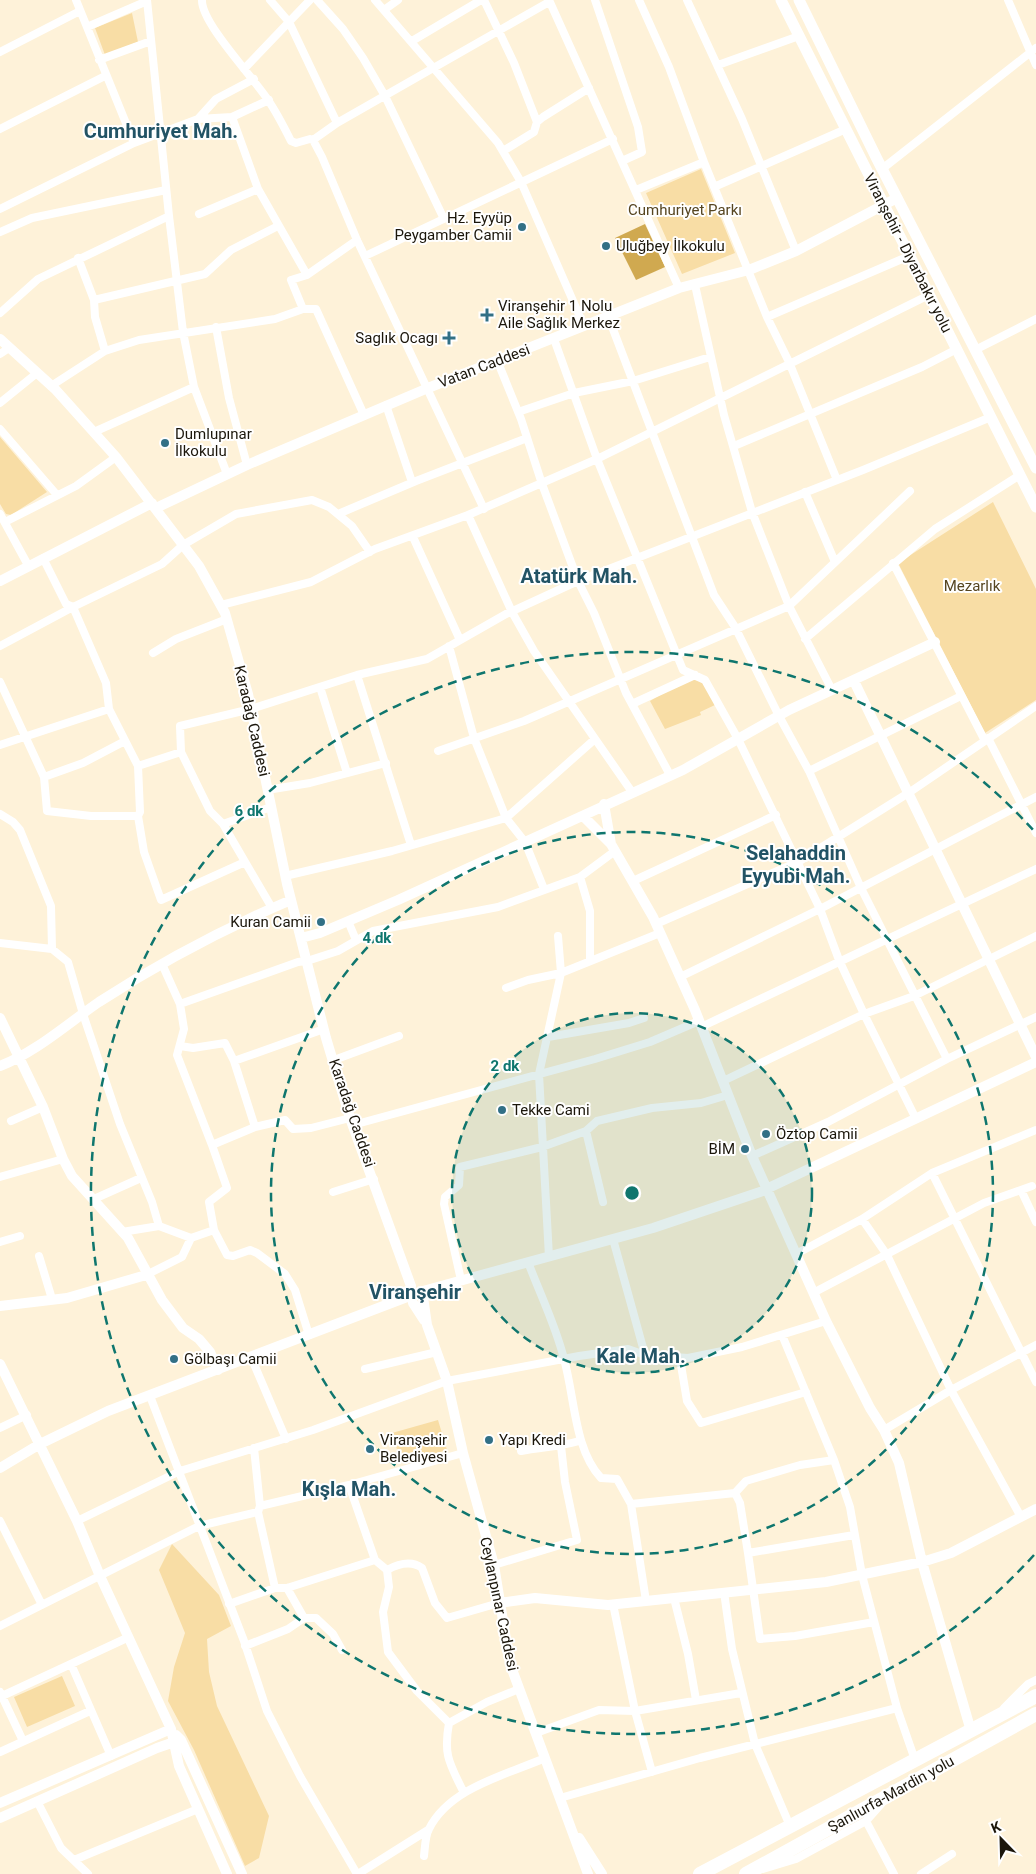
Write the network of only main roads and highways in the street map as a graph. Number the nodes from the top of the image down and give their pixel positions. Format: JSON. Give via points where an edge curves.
{"nodes":[{"id":1,"x":781,"y":0,"type":"edge"},
{"id":2,"x":799,"y":0,"type":"edge"},
{"id":3,"x":1036,"y":468,"type":"edge"},
{"id":4,"x":1036,"y":506,"type":"edge"},
{"id":5,"x":1036,"y":1696,"type":"edge"},
{"id":6,"x":1036,"y":1714,"type":"edge"},
{"id":7,"x":748,"y":1873,"type":"edge"},
{"id":8,"x":700,"y":1874,"type":"edge"}],
"edges":[{"from":1,"to":4,"type":"main road","name":"Viranşehir - Diyarbakır yolu"},
{"from":2,"to":3,"type":"main road","name":"Viranşehir - Diyarbakır yolu","via":[[882,170]]},
{"from":5,"to":8,"type":"highway"},
{"from":6,"to":7,"type":"highway","name":"Şanlıurfa-Mardin yolu"}]}
